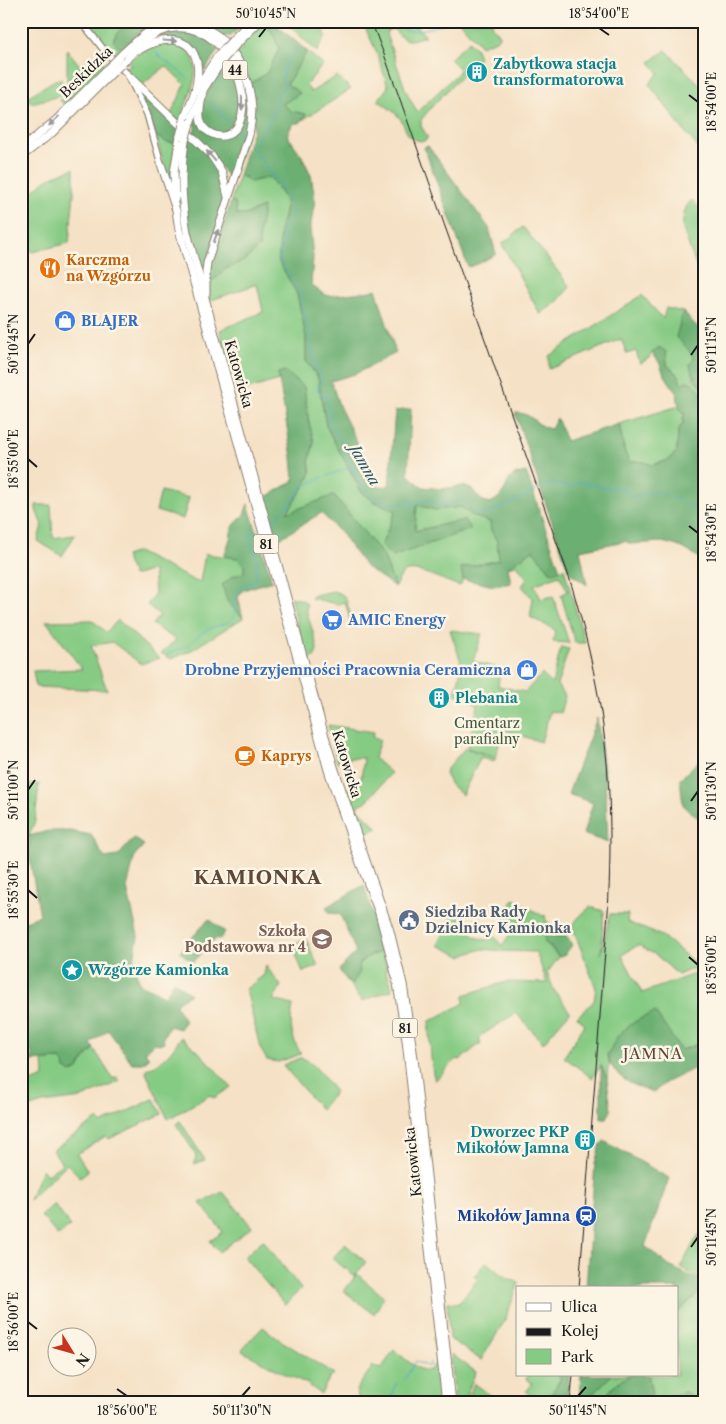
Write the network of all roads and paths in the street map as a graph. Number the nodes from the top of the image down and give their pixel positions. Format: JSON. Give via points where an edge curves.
{"nodes":[{"id":1,"x":80,"y":21,"type":"edge"},
{"id":2,"x":174,"y":21,"type":"edge"},
{"id":3,"x":251,"y":21,"type":"edge"},
{"id":4,"x":260,"y":21,"type":"edge"},
{"id":5,"x":235,"y":42,"type":"junction"},
{"id":6,"x":124,"y":57,"type":"junction"},
{"id":7,"x":110,"y":71,"type":"junction"},
{"id":8,"x":128,"y":75,"type":"junction"},
{"id":9,"x":199,"y":91,"type":"junction"},
{"id":10,"x":182,"y":138,"type":"junction"},
{"id":11,"x":21,"y":149,"type":"edge"},
{"id":12,"x":21,"y":157,"type":"edge"},
{"id":13,"x":161,"y":164,"type":"joint"},
{"id":14,"x":228,"y":200,"type":"junction"},
{"id":15,"x":176,"y":210,"type":"junction"},
{"id":16,"x":206,"y":303,"type":"junction"},
{"id":17,"x":446,"y":1403,"type":"edge"},
{"id":18,"x":452,"y":1403,"type":"edge"}],
"edges":[{"from":1,"to":8,"type":"street"},
{"from":2,"to":6,"type":"main road","name":"Beskidzka","number":"44","via":[[149,31]]},
{"from":2,"to":14,"type":"main road","via":[[196,25],[216,34],[238,60],[249,87],[252,110],[249,135]]},
{"from":3,"to":5,"type":"main road","number":"81"},
{"from":4,"to":5,"type":"main road","number":"44"},
{"from":5,"to":9,"type":"main road","number":"81","bridge":true},
{"from":6,"to":7,"type":"main road","name":"Beskidzka","number":"44","bridge":true},
{"from":6,"to":9,"type":"main road","one_way":true,"via":[[155,42],[169,40],[182,43],[195,58]]},
{"from":6,"to":9,"type":"main road","number":"44","one_way":true,"via":[[165,30],[187,29],[202,33],[225,52],[238,78],[242,110],[239,123],[231,133],[216,135],[204,129]]},
{"from":7,"to":11,"type":"main road","name":"Beskidzka","number":"44","one_way":true},
{"from":7,"to":12,"type":"main road","name":"Beskidzka","number":"44","via":[[52,133]]},
{"from":8,"to":13,"type":"street","via":[[147,114]]},
{"from":14,"to":8,"type":"main road","one_way":true,"via":[[222,172],[211,155]]},
{"from":9,"to":10,"type":"main road","number":"81","bridge":true},
{"from":10,"to":15,"type":"main road","number":"81","via":[[174,172]]},
{"from":10,"to":16,"type":"main road","name":"Katowicka","number":"81","via":[[182,210]]},
{"from":13,"to":15,"type":"main road"},
{"from":16,"to":14,"type":"main road","one_way":true,"via":[[207,263]]},
{"from":15,"to":17,"type":"main road","name":"Katowicka","number":"81","via":[[328,770],[379,913],[396,977],[406,1040]]},
{"from":16,"to":18,"type":"main road","name":"Katowicka","number":"81","via":[[324,733],[400,966],[412,1039]]}]}
